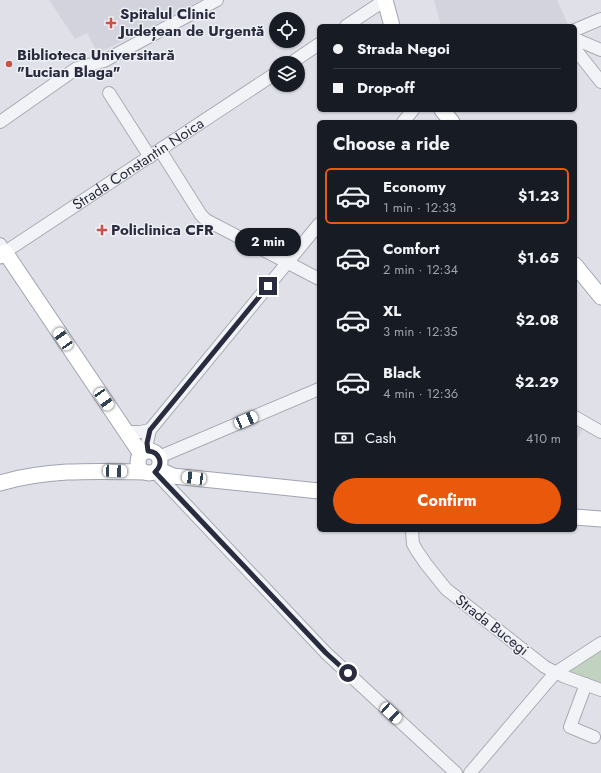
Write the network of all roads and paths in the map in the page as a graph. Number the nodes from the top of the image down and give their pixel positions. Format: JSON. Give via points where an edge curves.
{"nodes":[{"id":1,"x":217,"y":0,"type":"edge"},
{"id":2,"x":385,"y":0,"type":"edge"},
{"id":3,"x":601,"y":19,"type":"edge"},
{"id":4,"x":349,"y":24,"type":"edge"},
{"id":5,"x":391,"y":24,"type":"edge"},
{"id":6,"x":577,"y":29,"type":"edge"},
{"id":7,"x":577,"y":41,"type":"edge"},
{"id":8,"x":317,"y":45,"type":"edge"},
{"id":9,"x":601,"y":50,"type":"edge"},
{"id":10,"x":577,"y":52,"type":"edge"},
{"id":11,"x":301,"y":56,"type":"edge"},
{"id":12,"x":269,"y":78,"type":"edge"},
{"id":13,"x":601,"y":82,"type":"edge"},
{"id":14,"x":109,"y":93,"type":"dead end"},
{"id":15,"x":444,"y":112,"type":"edge"},
{"id":16,"x":450,"y":120,"type":"edge"},
{"id":17,"x":0,"y":122,"type":"edge"},
{"id":18,"x":155,"y":154,"type":"junction"},
{"id":19,"x":317,"y":226,"type":"edge"},
{"id":20,"x":2,"y":251,"type":"edge"},
{"id":21,"x":288,"y":262,"type":"junction"},
{"id":22,"x":577,"y":267,"type":"edge"},
{"id":23,"x":317,"y":278,"type":"edge"},
{"id":24,"x":601,"y":297,"type":"edge"},
{"id":25,"x":317,"y":390,"type":"edge"},
{"id":26,"x":577,"y":418,"type":"edge"},
{"id":27,"x":150,"y":430,"type":"junction"},
{"id":28,"x":126,"y":432,"type":"junction"},
{"id":29,"x":601,"y":432,"type":"edge"},
{"id":30,"x":151,"y":463,"type":"junction"},
{"id":31,"x":0,"y":483,"type":"edge"},
{"id":32,"x":317,"y":491,"type":"edge"},
{"id":33,"x":577,"y":517,"type":"edge"},
{"id":34,"x":601,"y":520,"type":"edge"},
{"id":35,"x":412,"y":532,"type":"edge"},
{"id":36,"x":601,"y":643,"type":"edge"},
{"id":37,"x":555,"y":673,"type":"junction"},
{"id":38,"x":586,"y":684,"type":"junction"},
{"id":39,"x":601,"y":690,"type":"edge"},
{"id":40,"x":594,"y":737,"type":"dead end"},
{"id":41,"x":456,"y":773,"type":"edge"},
{"id":42,"x":470,"y":773,"type":"edge"}],
"edges":[{"from":1,"to":17,"type":"street","via":[[104,62],[77,68],[68,73]]},
{"from":2,"to":4,"type":"street"},
{"from":2,"to":5,"type":"main road"},
{"from":3,"to":6,"type":"street"},
{"from":7,"to":9,"type":"street"},
{"from":8,"to":11,"type":"street"},
{"from":10,"to":13,"type":"street"},
{"from":12,"to":18,"type":"street","name":"Strada Constantin Noica"},
{"from":14,"to":18,"type":"street"},
{"from":15,"to":16,"type":"main road"},
{"from":18,"to":20,"type":"street","name":"Strada Constantin Noica"},
{"from":18,"to":21,"type":"street","via":[[206,220]]},
{"from":19,"to":21,"type":"street"},
{"from":20,"to":28,"type":"main road"},
{"from":21,"to":23,"type":"street"},
{"from":21,"to":27,"type":"street"},
{"from":22,"to":24,"type":"main road"},
{"from":25,"to":30,"type":"street"},
{"from":26,"to":29,"type":"street"},
{"from":27,"to":28,"type":"street"},
{"from":27,"to":30,"type":"street","via":[[147,443]]},
{"from":28,"to":30,"type":"main road"},
{"from":30,"to":31,"type":"main road","via":[[62,471]]},
{"from":30,"to":32,"type":"main road","via":[[172,476]]},
{"from":30,"to":41,"type":"street","via":[[326,653]]},
{"from":33,"to":34,"type":"main road"},
{"from":35,"to":37,"type":"street","name":"Strada Bucegi","via":[[413,544],[417,551],[446,589]]},
{"from":36,"to":37,"type":"street"},
{"from":37,"to":38,"type":"street","name":"Strada Bucegi"},
{"from":37,"to":42,"type":"street"},
{"from":38,"to":39,"type":"street","name":"Strada Bucegi"},
{"from":38,"to":40,"type":"street","via":[[570,727]]}]}
